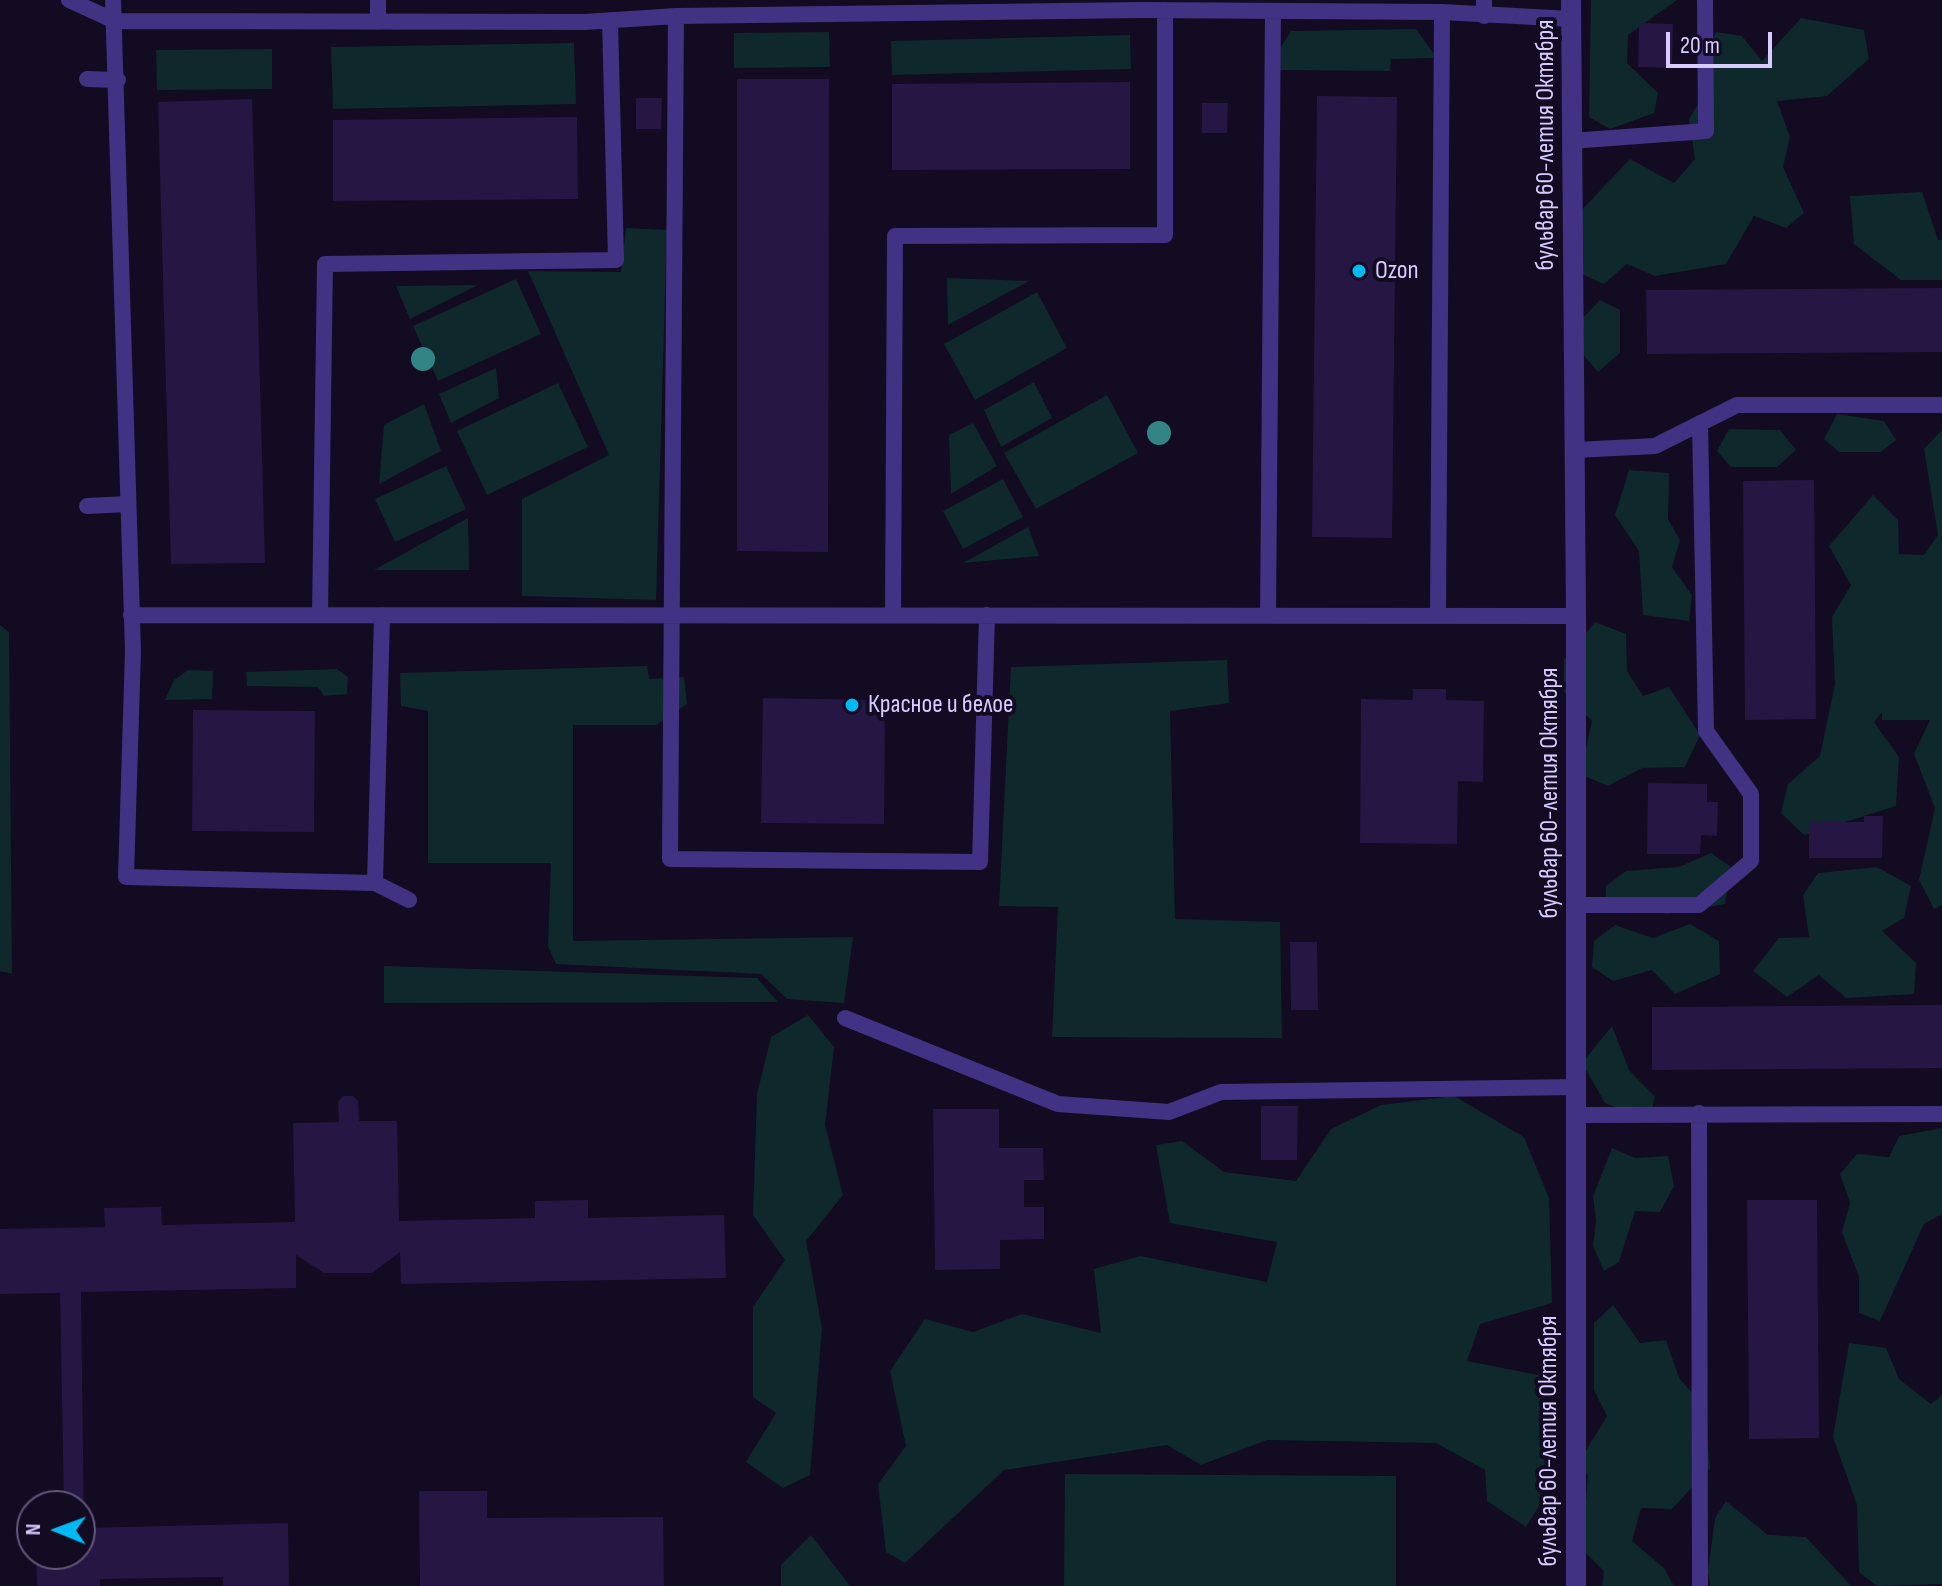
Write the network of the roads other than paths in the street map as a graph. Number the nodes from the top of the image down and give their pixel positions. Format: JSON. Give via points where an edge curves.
{"nodes":[{"id":1,"x":69,"y":0,"type":"edge"},
{"id":2,"x":113,"y":0,"type":"edge"},
{"id":3,"x":378,"y":0,"type":"edge"},
{"id":4,"x":1705,"y":0,"type":"edge"},
{"id":5,"x":1235,"y":5,"type":"edge"},
{"id":6,"x":910,"y":7,"type":"edge"},
{"id":7,"x":1484,"y":8,"type":"edge"},
{"id":8,"x":1165,"y":10,"type":"junction"},
{"id":9,"x":1571,"y":10,"type":"edge"},
{"id":10,"x":668,"y":11,"type":"edge"},
{"id":11,"x":1273,"y":11,"type":"junction"},
{"id":12,"x":1442,"y":12,"type":"junction"},
{"id":13,"x":610,"y":20,"type":"junction"},
{"id":14,"x":115,"y":21,"type":"junction"},
{"id":15,"x":378,"y":22,"type":"junction"},
{"id":16,"x":87,"y":79,"type":"dead end"},
{"id":17,"x":118,"y":80,"type":"junction"},
{"id":18,"x":1571,"y":141,"type":"junction"},
{"id":19,"x":1942,"y":405,"type":"edge"},
{"id":20,"x":1700,"y":423,"type":"junction"},
{"id":21,"x":1575,"y":450,"type":"junction"},
{"id":22,"x":128,"y":504,"type":"junction"},
{"id":23,"x":87,"y":506,"type":"dead end"},
{"id":24,"x":320,"y":614,"type":"junction"},
{"id":25,"x":131,"y":615,"type":"junction"},
{"id":26,"x":382,"y":615,"type":"junction"},
{"id":27,"x":893,"y":615,"type":"junction"},
{"id":28,"x":987,"y":615,"type":"junction"},
{"id":29,"x":1268,"y":615,"type":"junction"},
{"id":30,"x":673,"y":616,"type":"junction"},
{"id":31,"x":1438,"y":616,"type":"junction"},
{"id":32,"x":1576,"y":616,"type":"junction"},
{"id":33,"x":375,"y":883,"type":"junction"},
{"id":34,"x":409,"y":900,"type":"dead end"},
{"id":35,"x":1577,"y":905,"type":"junction"},
{"id":36,"x":845,"y":1018,"type":"dead end"},
{"id":37,"x":1577,"y":1087,"type":"junction"},
{"id":38,"x":1699,"y":1113,"type":"junction"},
{"id":39,"x":1942,"y":1114,"type":"edge"},
{"id":40,"x":1577,"y":1115,"type":"junction"},
{"id":41,"x":1576,"y":1586,"type":"edge"},
{"id":42,"x":1700,"y":1586,"type":"edge"}],
"edges":[{"from":1,"to":14,"type":"lane"},
{"from":2,"to":14,"type":"lane"},
{"from":3,"to":15,"type":"lane"},
{"from":4,"to":18,"type":"lane","via":[[1706,131]]},
{"from":5,"to":8,"type":"lane"},
{"from":5,"to":11,"type":"lane"},
{"from":6,"to":8,"type":"lane"},
{"from":6,"to":10,"type":"lane"},
{"from":7,"to":9,"type":"lane"},
{"from":7,"to":12,"type":"lane"},
{"from":8,"to":27,"type":"lane","via":[[1165,235],[895,236]]},
{"from":9,"to":18,"type":"street","name":"бульвар 60-летия Октября"},
{"from":10,"to":13,"type":"lane"},
{"from":10,"to":30,"type":"lane"},
{"from":11,"to":12,"type":"lane"},
{"from":11,"to":29,"type":"lane"},
{"from":12,"to":31,"type":"lane"},
{"from":13,"to":15,"type":"lane"},
{"from":13,"to":24,"type":"lane","via":[[616,260],[325,264]]},
{"from":14,"to":15,"type":"lane"},
{"from":14,"to":17,"type":"lane"},
{"from":16,"to":17,"type":"lane"},
{"from":17,"to":22,"type":"lane"},
{"from":18,"to":21,"type":"street","name":"бульвар 60-летия Октября"},
{"from":19,"to":20,"type":"lane","via":[[1737,405]]},
{"from":20,"to":21,"type":"lane","via":[[1655,446]]},
{"from":20,"to":35,"type":"lane","via":[[1706,731],[1751,794],[1751,861],[1699,905]]},
{"from":21,"to":32,"type":"street","name":"бульвар 60-летия Октября"},
{"from":22,"to":23,"type":"lane"},
{"from":22,"to":25,"type":"lane"},
{"from":24,"to":25,"type":"lane"},
{"from":24,"to":26,"type":"lane"},
{"from":25,"to":33,"type":"lane","via":[[126,877]]},
{"from":26,"to":30,"type":"lane"},
{"from":26,"to":33,"type":"lane"},
{"from":27,"to":28,"type":"lane"},
{"from":27,"to":30,"type":"lane"},
{"from":28,"to":29,"type":"lane"},
{"from":28,"to":30,"type":"lane","via":[[980,862],[663,859]]},
{"from":29,"to":31,"type":"lane"},
{"from":31,"to":32,"type":"lane"},
{"from":32,"to":35,"type":"street","name":"бульвар 60-летия Октября"},
{"from":33,"to":34,"type":"lane"},
{"from":35,"to":37,"type":"street","name":"бульвар 60-летия Октября"},
{"from":36,"to":37,"type":"lane","via":[[1058,1104],[1169,1112],[1221,1092]]},
{"from":37,"to":40,"type":"street","name":"бульвар 60-летия Октября"},
{"from":38,"to":39,"type":"lane"},
{"from":38,"to":40,"type":"lane"},
{"from":38,"to":42,"type":"lane"},
{"from":40,"to":41,"type":"street","name":"бульвар 60-летия Октября"}]}
